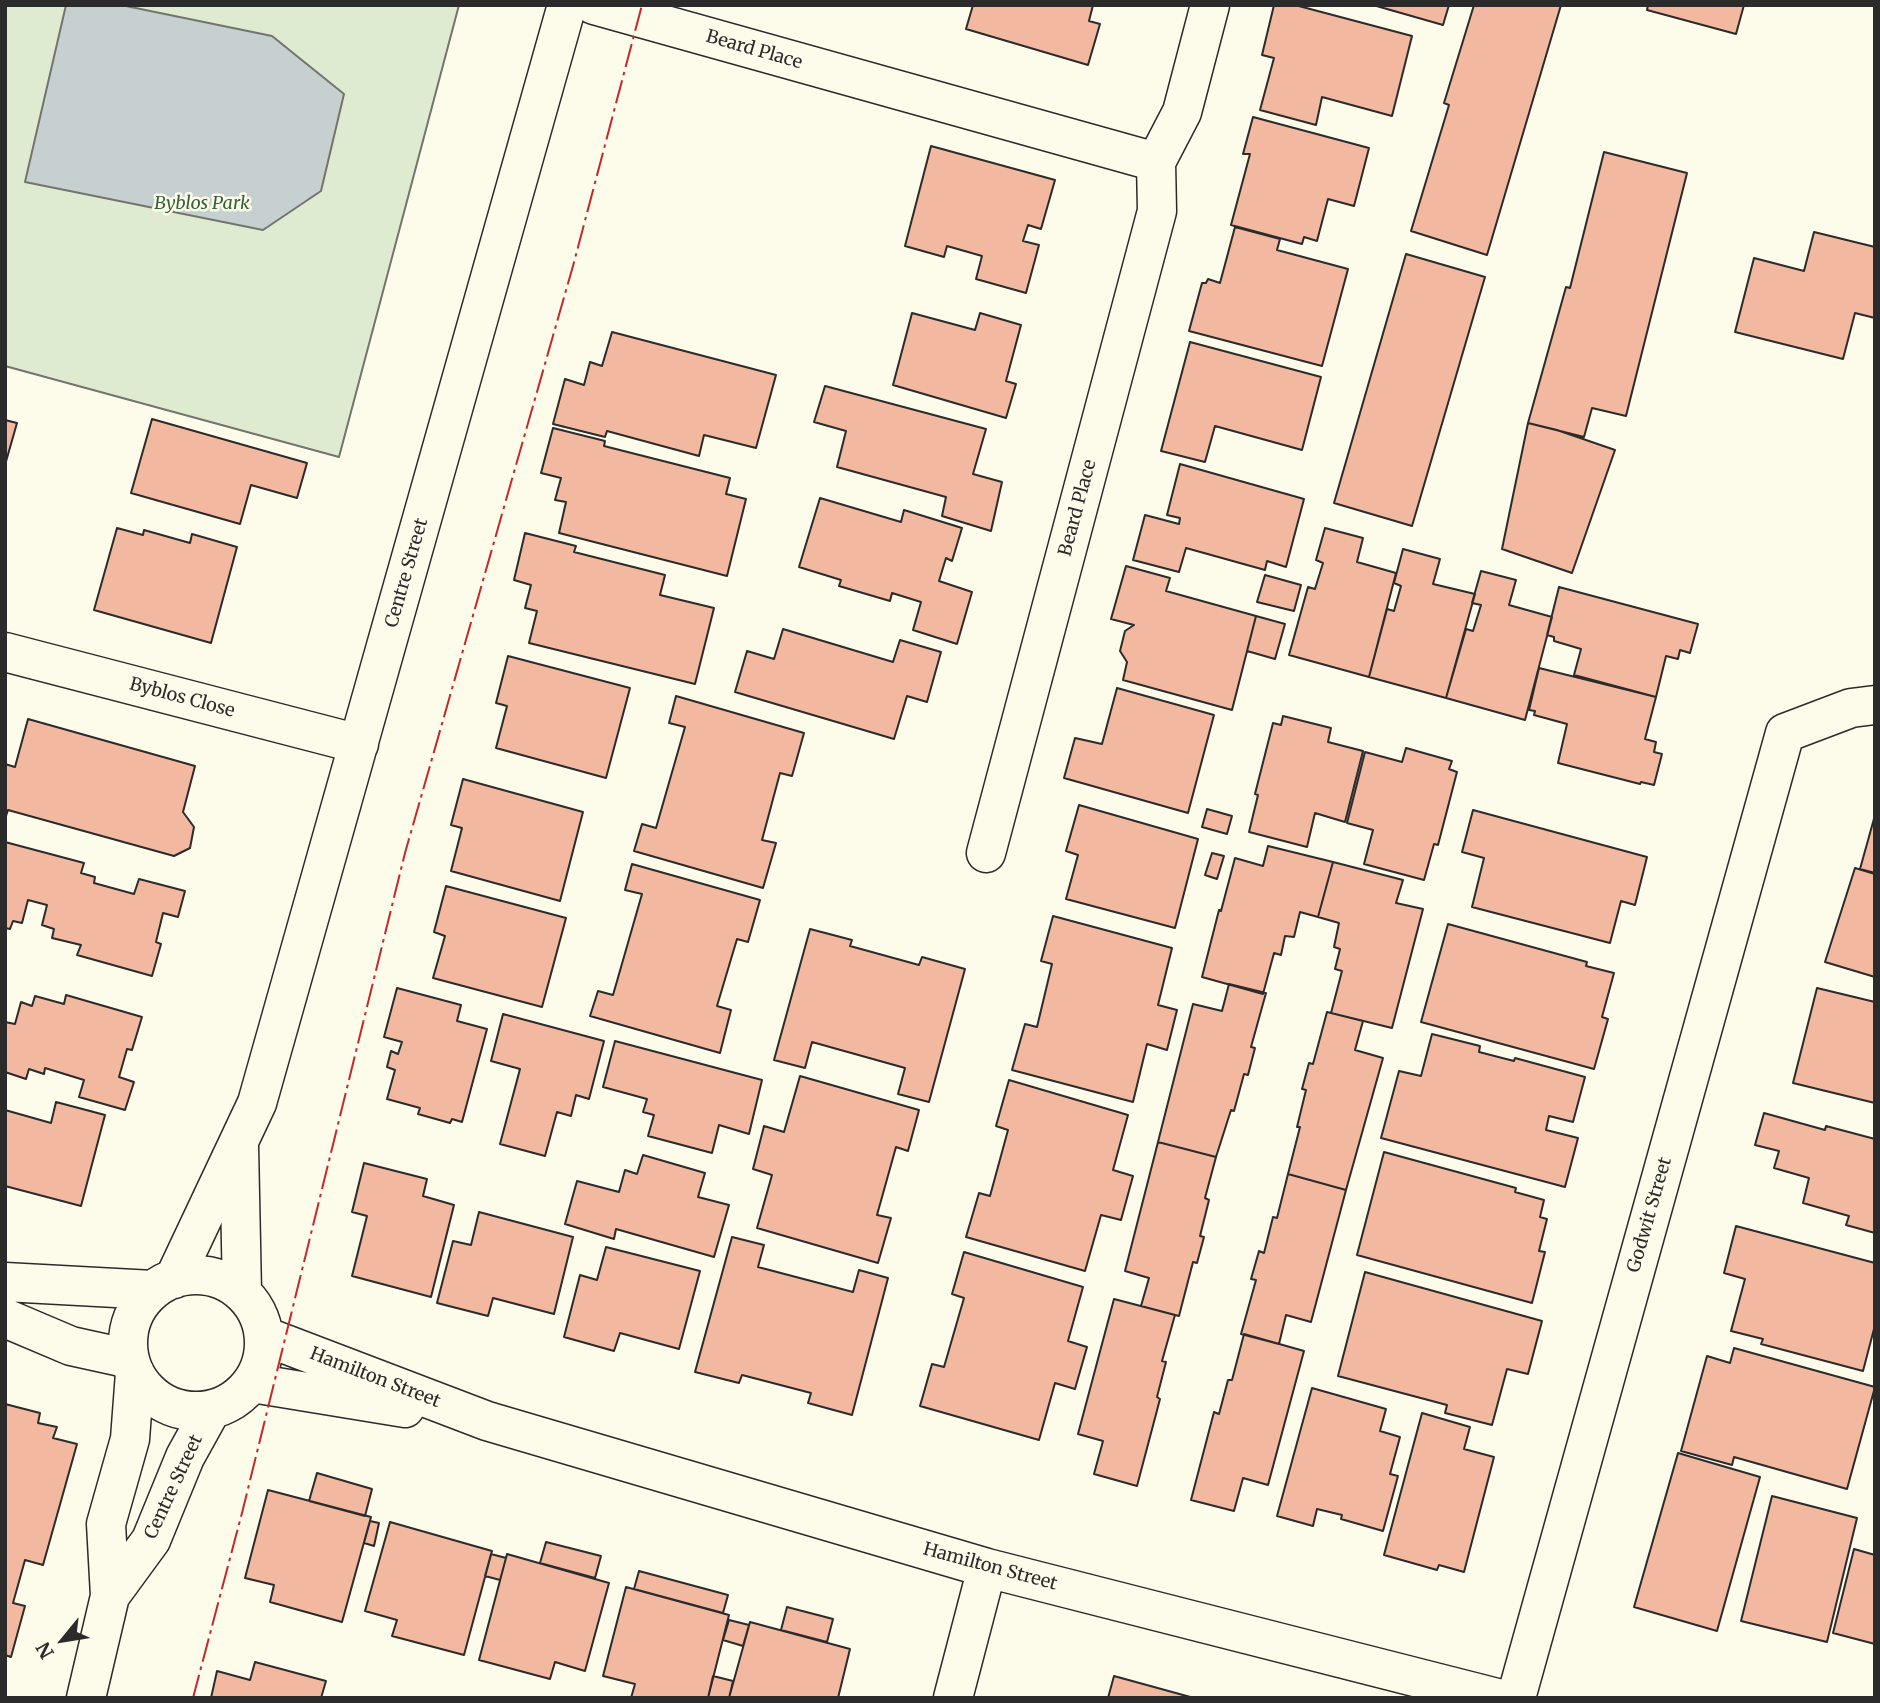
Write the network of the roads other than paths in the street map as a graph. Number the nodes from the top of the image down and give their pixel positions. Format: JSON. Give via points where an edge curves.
{"nodes":[{"id":1,"x":567,"y":5,"type":"edge"},
{"id":2,"x":594,"y":5,"type":"edge"},
{"id":3,"x":1210,"y":5,"type":"edge"},
{"id":4,"x":1156,"y":162,"type":"junction"},
{"id":5,"x":5,"y":652,"type":"edge"},
{"id":6,"x":1875,"y":705,"type":"edge"},
{"id":7,"x":359,"y":744,"type":"junction"},
{"id":8,"x":986,"y":853,"type":"dead end"},
{"id":9,"x":239,"y":1137,"type":"junction"},
{"id":10,"x":5,"y":1282,"type":"edge"},
{"id":11,"x":164,"y":1285,"type":"junction"},
{"id":12,"x":242,"y":1293,"type":"junction"},
{"id":13,"x":5,"y":1318,"type":"edge"},
{"id":14,"x":264,"y":1336,"type":"junction"},
{"id":15,"x":133,"y":1366,"type":"junction"},
{"id":16,"x":252,"y":1383,"type":"junction"},
{"id":17,"x":211,"y":1410,"type":"junction"},
{"id":18,"x":487,"y":1421,"type":"junction"},
{"id":19,"x":987,"y":1568,"type":"junction"},
{"id":20,"x":110,"y":1596,"type":"junction"},
{"id":21,"x":86,"y":1698,"type":"edge"},
{"id":22,"x":953,"y":1698,"type":"edge"},
{"id":23,"x":1497,"y":1698,"type":"edge"},
{"id":24,"x":1516,"y":1698,"type":"edge"}],
"edges":[{"from":1,"to":7,"type":"street","name":"Centre Street"},
{"from":2,"to":4,"type":"street","name":"Beard Place"},
{"from":3,"to":4,"type":"street","name":"Beard Place","via":[[1182,112]]},
{"from":4,"to":8,"type":"street","name":"Beard Place","via":[[1157,211]]},
{"from":5,"to":7,"type":"street","name":"Byblos Close"},
{"from":6,"to":24,"type":"street","name":"Godwit Street","via":[[1851,708],[1784,733]]},
{"from":7,"to":9,"type":"street","name":"Centre Street","via":[[257,1103]]},
{"from":9,"to":11,"type":"street","name":"Centre Street"},
{"from":9,"to":12,"type":"street","name":"Centre Street"},
{"from":10,"to":11,"type":"street"},
{"from":11,"to":12,"type":"street","via":[[193,1275],[227,1283]]},
{"from":11,"to":15,"type":"street","via":[[140,1305],[132,1321],[128,1340]]},
{"from":12,"to":14,"type":"street","via":[[253,1306]]},
{"from":13,"to":15,"type":"street"},
{"from":14,"to":16,"type":"street"},
{"from":14,"to":18,"type":"street","name":"Hamilton Street"},
{"from":15,"to":17,"type":"street","via":[[148,1392],[167,1405]]},
{"from":15,"to":20,"type":"street","name":"Centre Street","via":[[130,1439],[106,1524]]},
{"from":16,"to":17,"type":"street","via":[[227,1405]]},
{"from":16,"to":18,"type":"street","name":"Hamilton Street"},
{"from":17,"to":20,"type":"street","name":"Centre Street","via":[[185,1457],[150,1540]]},
{"from":18,"to":19,"type":"street","name":"Hamilton Street"},
{"from":19,"to":22,"type":"street"},
{"from":19,"to":23,"type":"street","name":"Hamilton Street"},
{"from":20,"to":21,"type":"street","name":"Centre Street"}]}
